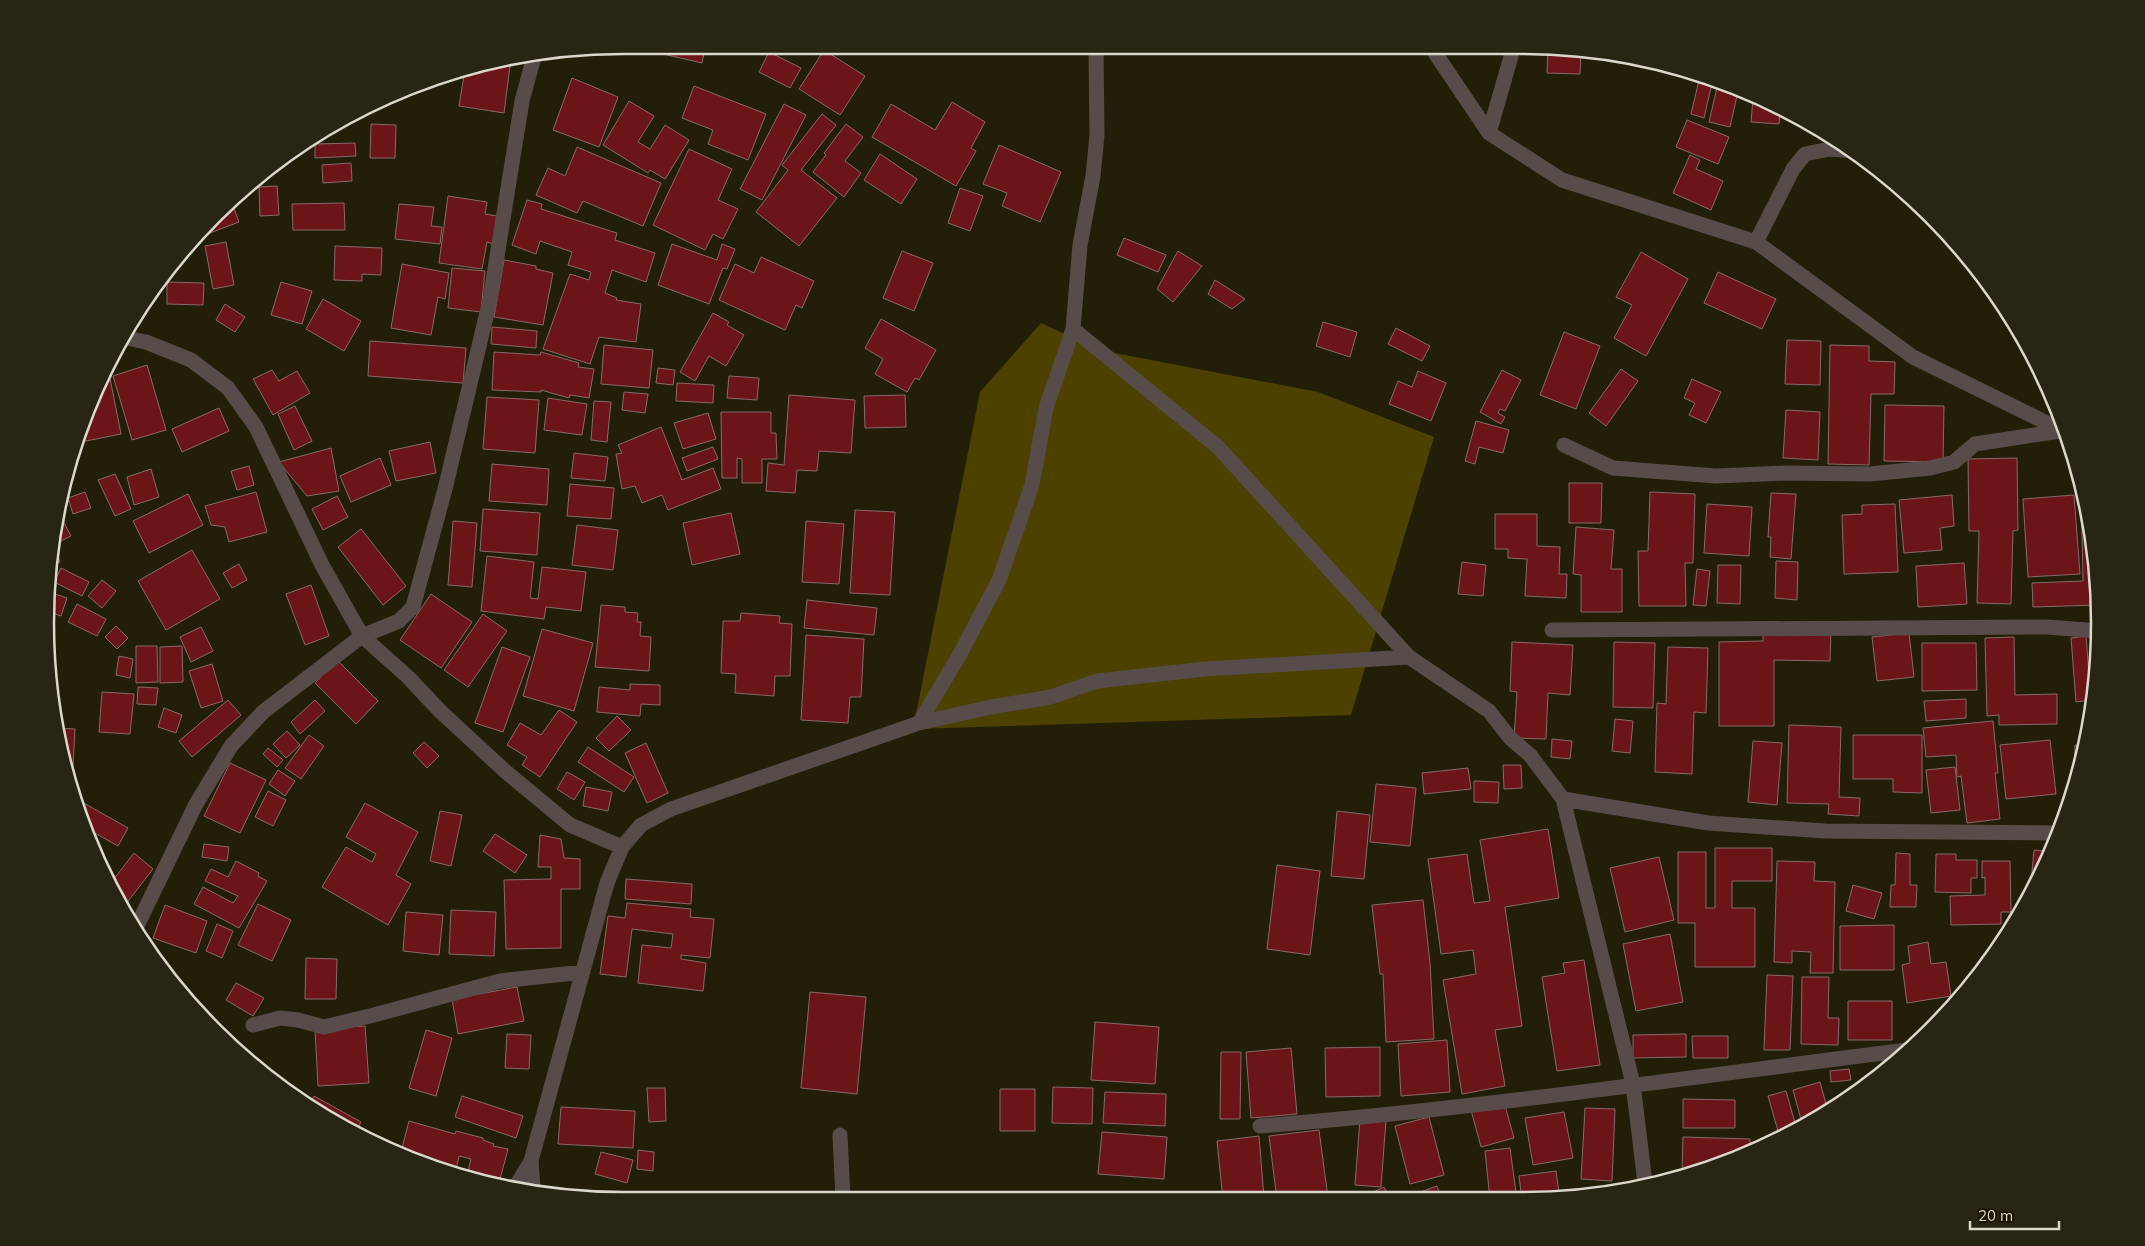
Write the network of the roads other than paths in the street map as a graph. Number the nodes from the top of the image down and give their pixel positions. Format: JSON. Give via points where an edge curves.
{"nodes":[{"id":1,"x":1096,"y":54,"type":"edge"},
{"id":2,"x":1436,"y":54,"type":"edge"},
{"id":3,"x":1512,"y":54,"type":"edge"},
{"id":4,"x":533,"y":62,"type":"edge"},
{"id":5,"x":1490,"y":133,"type":"junction"},
{"id":6,"x":1837,"y":150,"type":"edge"},
{"id":7,"x":1756,"y":242,"type":"junction"},
{"id":8,"x":1073,"y":329,"type":"junction"},
{"id":9,"x":130,"y":339,"type":"edge"},
{"id":10,"x":2057,"y":429,"type":"edge"},
{"id":11,"x":2058,"y":433,"type":"edge"},
{"id":12,"x":1564,"y":445,"type":"dead end"},
{"id":13,"x":1552,"y":630,"type":"dead end"},
{"id":14,"x":2091,"y":630,"type":"edge"},
{"id":15,"x":362,"y":636,"type":"junction"},
{"id":16,"x":1409,"y":657,"type":"junction"},
{"id":17,"x":918,"y":723,"type":"junction"},
{"id":18,"x":1563,"y":799,"type":"junction"},
{"id":19,"x":2051,"y":833,"type":"edge"},
{"id":20,"x":622,"y":846,"type":"junction"},
{"id":21,"x":139,"y":922,"type":"edge"},
{"id":22,"x":583,"y":972,"type":"junction"},
{"id":23,"x":253,"y":1025,"type":"dead end"},
{"id":24,"x":1897,"y":1051,"type":"edge"},
{"id":25,"x":1633,"y":1084,"type":"junction"},
{"id":26,"x":1260,"y":1126,"type":"dead end"},
{"id":27,"x":840,"y":1135,"type":"dead end"},
{"id":28,"x":531,"y":1160,"type":"junction"},
{"id":29,"x":1644,"y":1178,"type":"edge"},
{"id":30,"x":518,"y":1182,"type":"edge"},
{"id":31,"x":533,"y":1184,"type":"edge"},
{"id":32,"x":843,"y":1192,"type":"edge"}],
"edges":[{"from":1,"to":8,"type":"street","via":[[1098,135],[1080,245]]},
{"from":2,"to":5,"type":"street"},
{"from":3,"to":5,"type":"street"},
{"from":4,"to":15,"type":"street","via":[[522,101],[490,300],[413,607],[399,621]]},
{"from":5,"to":7,"type":"street","via":[[1562,180]]},
{"from":6,"to":7,"type":"street","via":[[1805,154],[1793,169]]},
{"from":7,"to":10,"type":"street","via":[[1913,357]]},
{"from":8,"to":16,"type":"street","via":[[1218,447]]},
{"from":8,"to":17,"type":"street","via":[[1046,408],[1032,486],[999,580],[960,654]]},
{"from":9,"to":15,"type":"street","via":[[191,360],[228,388],[256,427],[322,564]]},
{"from":11,"to":12,"type":"street","via":[[1975,444],[1954,462],[1930,468],[1870,474],[1716,476],[1613,468]]},
{"from":13,"to":14,"type":"street","via":[[2047,627]]},
{"from":15,"to":20,"type":"street","via":[[504,771],[570,825]]},
{"from":15,"to":21,"type":"street","via":[[263,712],[231,746],[196,804]]},
{"from":16,"to":17,"type":"street","via":[[1205,669],[1097,681],[1051,697]]},
{"from":16,"to":18,"type":"street","via":[[1489,710],[1510,738],[1530,755]]},
{"from":17,"to":20,"type":"street","via":[[671,809],[642,826]]},
{"from":18,"to":19,"type":"street","via":[[1708,824],[1825,831]]},
{"from":18,"to":25,"type":"street"},
{"from":20,"to":22,"type":"street","via":[[607,883]]},
{"from":22,"to":23,"type":"street","via":[[500,981],[374,1016],[324,1026],[280,1018]]},
{"from":22,"to":28,"type":"street"},
{"from":24,"to":25,"type":"street"},
{"from":25,"to":26,"type":"street","via":[[1472,1106]]},
{"from":25,"to":29,"type":"street"},
{"from":27,"to":32,"type":"street"},
{"from":28,"to":30,"type":"street"},
{"from":28,"to":31,"type":"street"}]}
